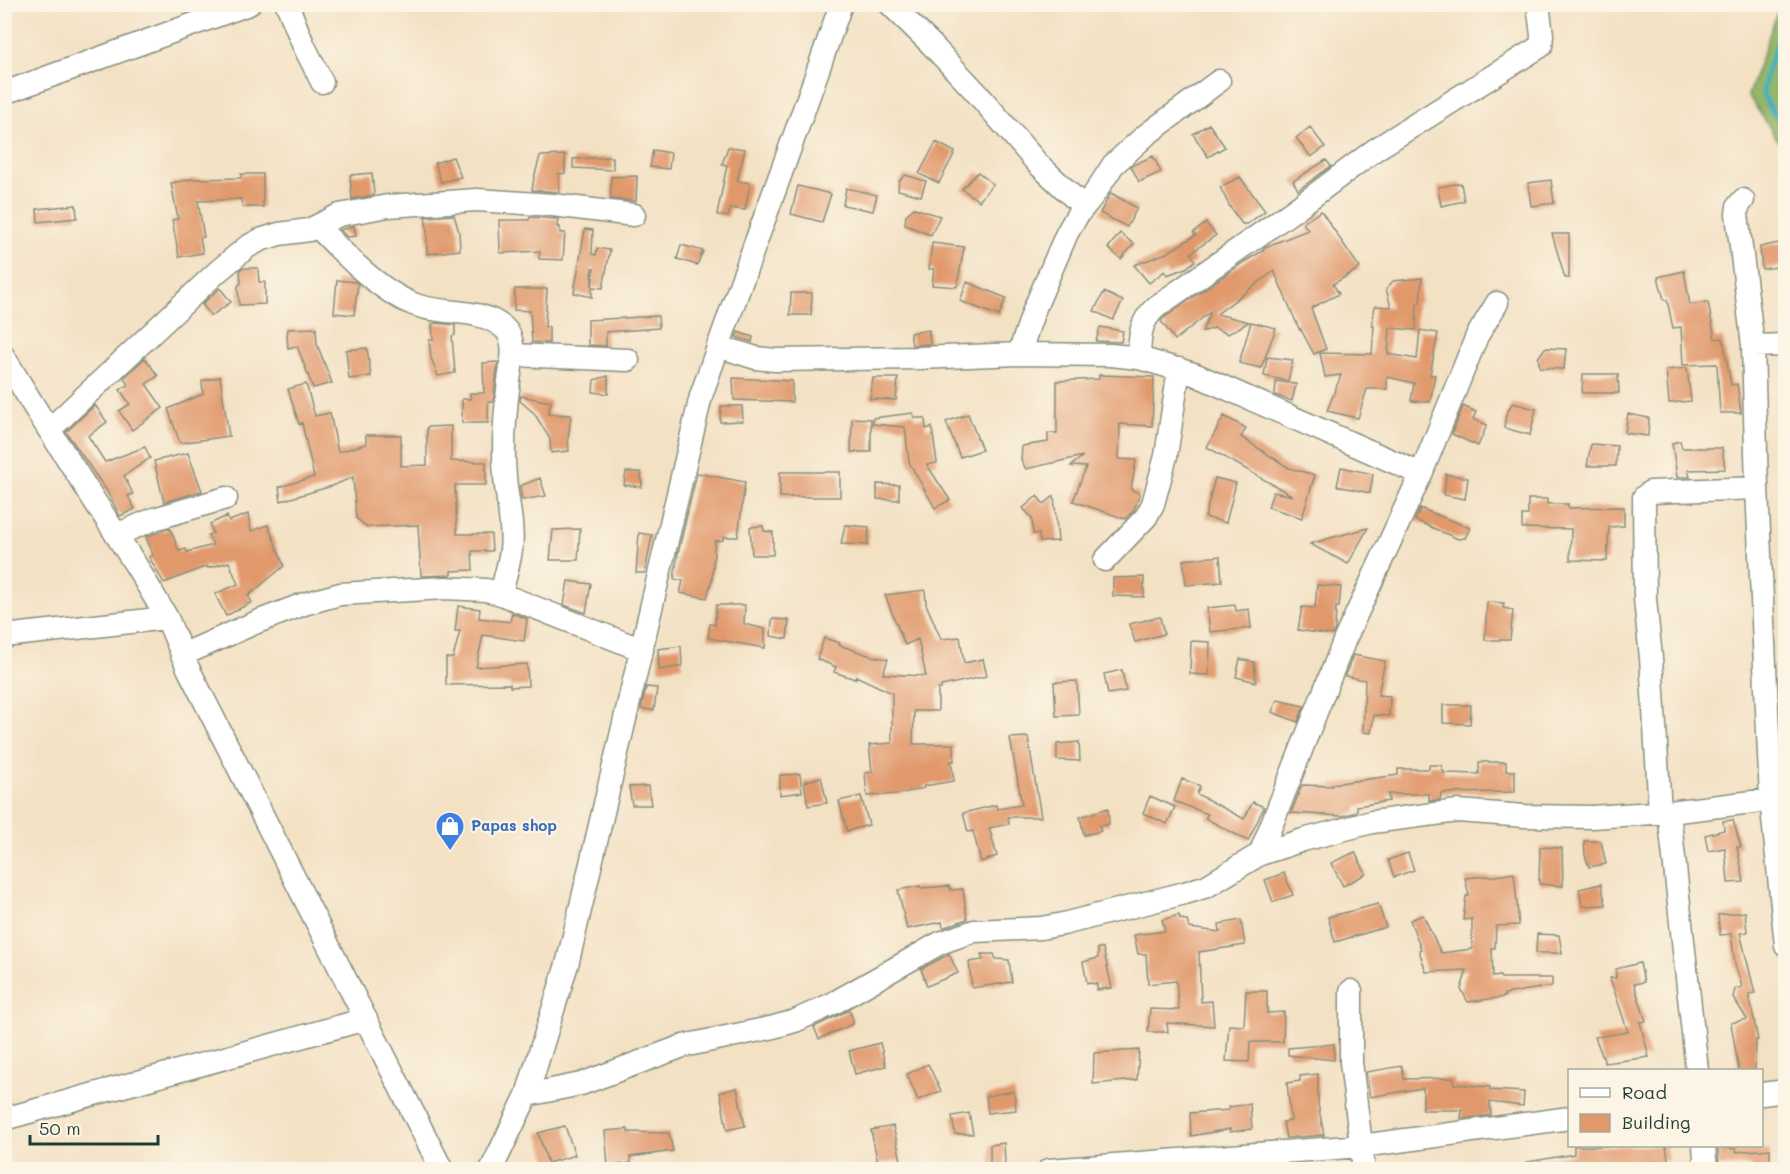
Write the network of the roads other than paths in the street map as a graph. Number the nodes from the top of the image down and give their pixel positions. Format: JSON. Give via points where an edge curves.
{"nodes":[{"id":1,"x":249,"y":4,"type":"edge"},
{"id":2,"x":287,"y":4,"type":"edge"},
{"id":3,"x":841,"y":4,"type":"edge"},
{"id":4,"x":890,"y":4,"type":"edge"},
{"id":5,"x":1538,"y":4,"type":"edge"},
{"id":6,"x":1219,"y":81,"type":"dead end"},
{"id":7,"x":322,"y":82,"type":"dead end"},
{"id":8,"x":4,"y":93,"type":"edge"},
{"id":9,"x":1743,"y":200,"type":"dead end"},
{"id":10,"x":1084,"y":207,"type":"junction"},
{"id":11,"x":634,"y":215,"type":"dead end"},
{"id":12,"x":317,"y":226,"type":"junction"},
{"id":13,"x":1497,"y":303,"type":"dead end"},
{"id":14,"x":1785,"y":345,"type":"edge"},
{"id":15,"x":718,"y":346,"type":"junction"},
{"id":16,"x":1753,"y":346,"type":"junction"},
{"id":17,"x":513,"y":354,"type":"junction"},
{"id":18,"x":1019,"y":354,"type":"junction"},
{"id":19,"x":4,"y":357,"type":"edge"},
{"id":20,"x":1139,"y":358,"type":"junction"},
{"id":21,"x":628,"y":360,"type":"dead end"},
{"id":22,"x":1179,"y":369,"type":"junction"},
{"id":23,"x":49,"y":430,"type":"junction"},
{"id":24,"x":1421,"y":474,"type":"junction"},
{"id":25,"x":1757,"y":488,"type":"junction"},
{"id":26,"x":226,"y":498,"type":"dead end"},
{"id":27,"x":116,"y":535,"type":"junction"},
{"id":28,"x":1105,"y":560,"type":"dead end"},
{"id":29,"x":501,"y":594,"type":"junction"},
{"id":30,"x":167,"y":618,"type":"junction"},
{"id":31,"x":4,"y":636,"type":"edge"},
{"id":32,"x":642,"y":650,"type":"junction"},
{"id":33,"x":182,"y":655,"type":"junction"},
{"id":34,"x":1778,"y":799,"type":"edge"},
{"id":35,"x":1664,"y":812,"type":"junction"},
{"id":36,"x":1260,"y":854,"type":"junction"},
{"id":37,"x":1785,"y":945,"type":"edge"},
{"id":38,"x":1352,"y":990,"type":"dead end"},
{"id":39,"x":366,"y":1019,"type":"junction"},
{"id":40,"x":1697,"y":1069,"type":"edge"},
{"id":41,"x":1785,"y":1091,"type":"edge"},
{"id":42,"x":1763,"y":1094,"type":"edge"},
{"id":43,"x":526,"y":1095,"type":"junction"},
{"id":44,"x":1568,"y":1118,"type":"edge"},
{"id":45,"x":4,"y":1119,"type":"edge"},
{"id":46,"x":1360,"y":1146,"type":"junction"},
{"id":47,"x":1704,"y":1147,"type":"edge"},
{"id":48,"x":442,"y":1170,"type":"edge"},
{"id":49,"x":491,"y":1170,"type":"edge"},
{"id":50,"x":1049,"y":1170,"type":"edge"},
{"id":51,"x":1364,"y":1170,"type":"edge"},
{"id":52,"x":1706,"y":1170,"type":"edge"}],
"edges":[{"from":1,"to":8,"type":"street"},
{"from":2,"to":7,"type":"street"},
{"from":3,"to":15,"type":"street"},
{"from":4,"to":10,"type":"street","via":[[968,83],[1038,164]]},
{"from":5,"to":20,"type":"street","via":[[1541,46],[1376,149],[1156,307],[1143,321]]},
{"from":6,"to":10,"type":"street","via":[[1119,158]]},
{"from":9,"to":16,"type":"street","via":[[1737,214]]},
{"from":10,"to":18,"type":"street","via":[[1050,269]]},
{"from":11,"to":12,"type":"street","via":[[477,200],[388,206],[339,215]]},
{"from":12,"to":17,"type":"street","via":[[353,262],[411,303],[475,314],[502,326],[510,336]]},
{"from":12,"to":23,"type":"street","via":[[279,234],[247,247]]},
{"from":13,"to":24,"type":"street","via":[[1477,336]]},
{"from":14,"to":16,"type":"street"},
{"from":15,"to":18,"type":"street","via":[[775,360]]},
{"from":15,"to":32,"type":"street","via":[[701,396]]},
{"from":16,"to":25,"type":"street"},
{"from":17,"to":21,"type":"street"},
{"from":17,"to":29,"type":"street","via":[[503,447],[512,533]]},
{"from":18,"to":20,"type":"street"},
{"from":19,"to":23,"type":"street"},
{"from":20,"to":22,"type":"street"},
{"from":22,"to":24,"type":"street"},
{"from":22,"to":28,"type":"street","via":[[1166,456],[1153,504],[1143,521]]},
{"from":23,"to":27,"type":"street"},
{"from":24,"to":36,"type":"street","via":[[1345,639]]},
{"from":25,"to":34,"type":"street"},
{"from":25,"to":35,"type":"street","via":[[1650,492],[1644,497],[1645,599]]},
{"from":26,"to":27,"type":"street","via":[[154,519]]},
{"from":27,"to":30,"type":"street"},
{"from":29,"to":32,"type":"street"},
{"from":29,"to":33,"type":"street","via":[[445,588],[340,594],[257,622]]},
{"from":30,"to":31,"type":"street"},
{"from":30,"to":33,"type":"street"},
{"from":32,"to":43,"type":"street","via":[[568,961]]},
{"from":33,"to":39,"type":"street"},
{"from":34,"to":35,"type":"street"},
{"from":34,"to":37,"type":"street"},
{"from":35,"to":36,"type":"street","via":[[1562,818],[1458,811],[1372,822]]},
{"from":35,"to":40,"type":"street"},
{"from":36,"to":43,"type":"street","via":[[1207,886],[1185,893],[1063,924],[974,931],[957,936],[795,1021],[683,1046],[581,1084]]},
{"from":38,"to":46,"type":"street","via":[[1351,1062]]},
{"from":39,"to":45,"type":"street"},
{"from":39,"to":48,"type":"street"},
{"from":41,"to":42,"type":"street"},
{"from":43,"to":49,"type":"street"},
{"from":44,"to":46,"type":"street"},
{"from":46,"to":50,"type":"street"},
{"from":46,"to":51,"type":"street"},
{"from":47,"to":52,"type":"street"}]}
